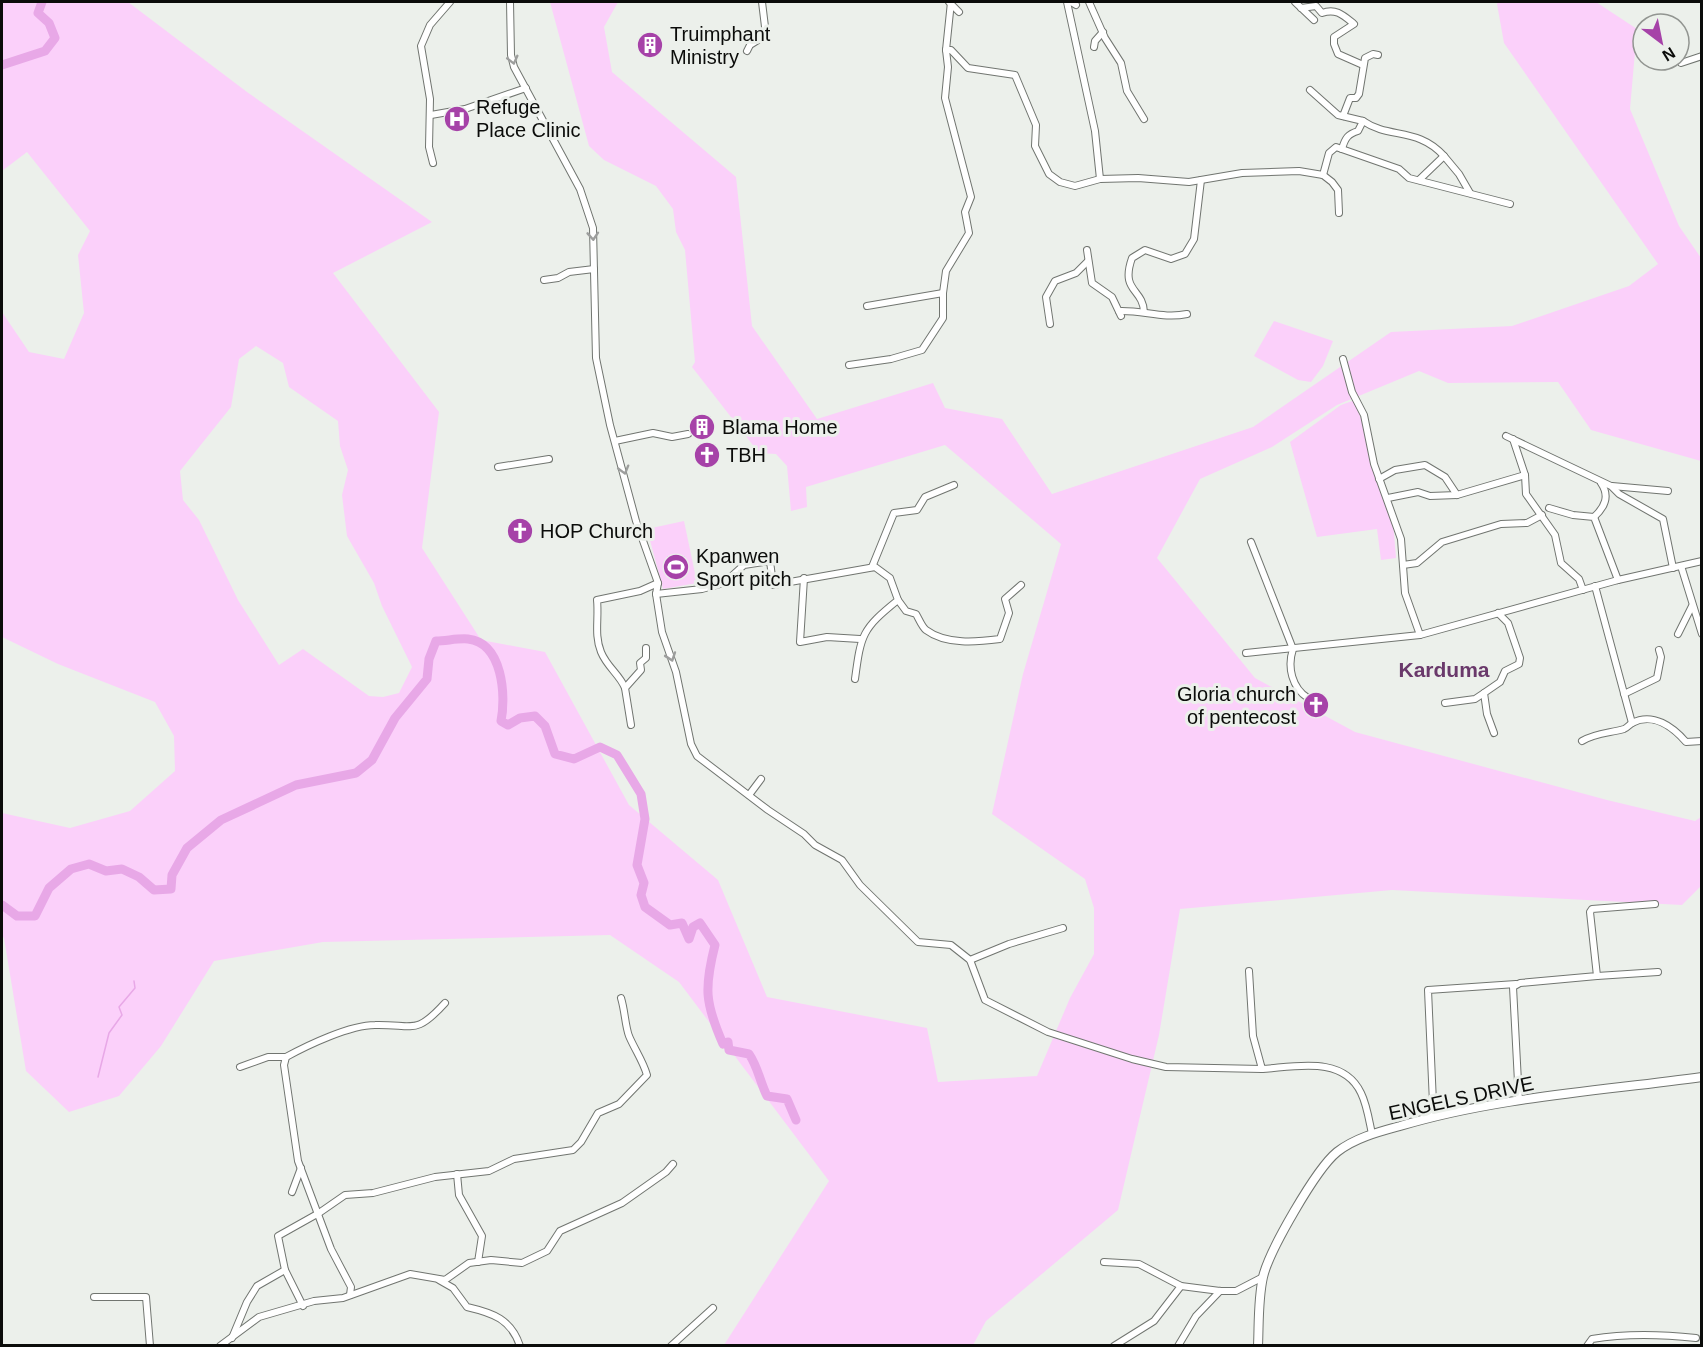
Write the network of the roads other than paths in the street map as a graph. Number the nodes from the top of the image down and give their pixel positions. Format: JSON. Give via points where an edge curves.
{"nodes":[{"id":1,"x":450,"y":2,"type":"edge"},
{"id":2,"x":510,"y":2,"type":"edge"},
{"id":3,"x":762,"y":2,"type":"edge"},
{"id":4,"x":950,"y":2,"type":"edge"},
{"id":5,"x":1066,"y":2,"type":"edge"},
{"id":6,"x":1089,"y":2,"type":"edge"},
{"id":7,"x":1295,"y":2,"type":"edge"},
{"id":8,"x":1301,"y":8,"type":"junction"},
{"id":9,"x":959,"y":12,"type":"dead end"},
{"id":10,"x":1314,"y":20,"type":"dead end"},
{"id":11,"x":1102,"y":32,"type":"junction"},
{"id":12,"x":1094,"y":46,"type":"dead end"},
{"id":13,"x":946,"y":50,"type":"junction"},
{"id":14,"x":747,"y":51,"type":"dead end"},
{"id":15,"x":1378,"y":55,"type":"dead end"},
{"id":16,"x":1363,"y":65,"type":"junction"},
{"id":17,"x":526,"y":88,"type":"junction"},
{"id":18,"x":1310,"y":90,"type":"dead end"},
{"id":19,"x":430,"y":116,"type":"junction"},
{"id":20,"x":1343,"y":116,"type":"junction"},
{"id":21,"x":1144,"y":119,"type":"dead end"},
{"id":22,"x":1363,"y":121,"type":"junction"},
{"id":23,"x":1342,"y":149,"type":"junction"},
{"id":24,"x":1444,"y":156,"type":"junction"},
{"id":25,"x":433,"y":163,"type":"dead end"},
{"id":26,"x":1323,"y":176,"type":"junction"},
{"id":27,"x":1100,"y":179,"type":"junction"},
{"id":28,"x":1200,"y":180,"type":"junction"},
{"id":29,"x":1419,"y":180,"type":"junction"},
{"id":30,"x":1470,"y":193,"type":"junction"},
{"id":31,"x":1510,"y":204,"type":"dead end"},
{"id":32,"x":1339,"y":213,"type":"dead end"},
{"id":33,"x":1087,"y":250,"type":"dead end"},
{"id":34,"x":1088,"y":261,"type":"junction"},
{"id":35,"x":594,"y":269,"type":"junction"},
{"id":36,"x":544,"y":280,"type":"dead end"},
{"id":37,"x":943,"y":293,"type":"junction"},
{"id":38,"x":867,"y":306,"type":"dead end"},
{"id":39,"x":1144,"y":312,"type":"junction"},
{"id":40,"x":1186,"y":314,"type":"dead end"},
{"id":41,"x":1050,"y":324,"type":"dead end"},
{"id":42,"x":1343,"y":359,"type":"dead end"},
{"id":43,"x":849,"y":365,"type":"dead end"},
{"id":44,"x":688,"y":434,"type":"dead end"},
{"id":45,"x":1506,"y":436,"type":"dead end"},
{"id":46,"x":1513,"y":439,"type":"junction"},
{"id":47,"x":615,"y":441,"type":"junction"},
{"id":48,"x":549,"y":459,"type":"dead end"},
{"id":49,"x":498,"y":467,"type":"dead end"},
{"id":50,"x":1526,"y":475,"type":"junction"},
{"id":51,"x":1379,"y":479,"type":"junction"},
{"id":52,"x":1601,"y":483,"type":"junction"},
{"id":53,"x":954,"y":485,"type":"dead end"},
{"id":54,"x":1611,"y":486,"type":"junction"},
{"id":55,"x":1668,"y":491,"type":"dead end"},
{"id":56,"x":1457,"y":495,"type":"junction"},
{"id":57,"x":1388,"y":498,"type":"junction"},
{"id":58,"x":1549,"y":508,"type":"dead end"},
{"id":59,"x":1542,"y":515,"type":"junction"},
{"id":60,"x":1594,"y":517,"type":"junction"},
{"id":61,"x":1251,"y":542,"type":"dead end"},
{"id":62,"x":1701,"y":561,"type":"edge"},
{"id":63,"x":1403,"y":565,"type":"junction"},
{"id":64,"x":1682,"y":566,"type":"junction"},
{"id":65,"x":872,"y":567,"type":"junction"},
{"id":66,"x":1673,"y":568,"type":"junction"},
{"id":67,"x":804,"y":578,"type":"junction"},
{"id":68,"x":1618,"y":580,"type":"junction"},
{"id":69,"x":658,"y":583,"type":"junction"},
{"id":70,"x":1021,"y":585,"type":"dead end"},
{"id":71,"x":1595,"y":586,"type":"junction"},
{"id":72,"x":1583,"y":590,"type":"junction"},
{"id":73,"x":656,"y":594,"type":"junction"},
{"id":74,"x":898,"y":600,"type":"junction"},
{"id":75,"x":1692,"y":606,"type":"junction"},
{"id":76,"x":1498,"y":613,"type":"junction"},
{"id":77,"x":1420,"y":634,"type":"junction"},
{"id":78,"x":1678,"y":634,"type":"dead end"},
{"id":79,"x":1701,"y":634,"type":"edge"},
{"id":80,"x":860,"y":639,"type":"junction"},
{"id":81,"x":646,"y":648,"type":"dead end"},
{"id":82,"x":1293,"y":649,"type":"junction"},
{"id":83,"x":1659,"y":650,"type":"dead end"},
{"id":84,"x":1245,"y":653,"type":"dead end"},
{"id":85,"x":855,"y":679,"type":"dead end"},
{"id":86,"x":625,"y":688,"type":"junction"},
{"id":87,"x":1484,"y":693,"type":"junction"},
{"id":88,"x":1624,"y":694,"type":"junction"},
{"id":89,"x":1308,"y":698,"type":"dead end"},
{"id":90,"x":1446,"y":704,"type":"dead end"},
{"id":91,"x":1632,"y":723,"type":"junction"},
{"id":92,"x":630,"y":725,"type":"dead end"},
{"id":93,"x":1494,"y":733,"type":"dead end"},
{"id":94,"x":1582,"y":741,"type":"dead end"},
{"id":95,"x":1701,"y":741,"type":"edge"},
{"id":96,"x":761,"y":779,"type":"dead end"},
{"id":97,"x":749,"y":795,"type":"junction"},
{"id":98,"x":1655,"y":904,"type":"dead end"},
{"id":99,"x":1063,"y":928,"type":"dead end"},
{"id":100,"x":970,"y":960,"type":"junction"},
{"id":101,"x":1249,"y":971,"type":"dead end"},
{"id":102,"x":1658,"y":972,"type":"dead end"},
{"id":103,"x":1597,"y":976,"type":"junction"},
{"id":104,"x":1516,"y":984,"type":"junction"},
{"id":105,"x":621,"y":998,"type":"dead end"},
{"id":106,"x":446,"y":1003,"type":"dead end"},
{"id":107,"x":286,"y":1057,"type":"junction"},
{"id":108,"x":240,"y":1067,"type":"dead end"},
{"id":109,"x":1262,"y":1069,"type":"junction"},
{"id":110,"x":1701,"y":1077,"type":"edge"},
{"id":111,"x":1519,"y":1101,"type":"junction"},
{"id":112,"x":1428,"y":1117,"type":"junction"},
{"id":113,"x":1372,"y":1134,"type":"junction"},
{"id":114,"x":674,"y":1164,"type":"dead end"},
{"id":115,"x":301,"y":1168,"type":"junction"},
{"id":116,"x":458,"y":1174,"type":"junction"},
{"id":117,"x":292,"y":1192,"type":"dead end"},
{"id":118,"x":319,"y":1213,"type":"junction"},
{"id":119,"x":477,"y":1262,"type":"junction"},
{"id":120,"x":1104,"y":1262,"type":"dead end"},
{"id":121,"x":285,"y":1270,"type":"junction"},
{"id":122,"x":1263,"y":1277,"type":"junction"},
{"id":123,"x":436,"y":1279,"type":"junction"},
{"id":124,"x":1181,"y":1286,"type":"junction"},
{"id":125,"x":1220,"y":1291,"type":"junction"},
{"id":126,"x":350,"y":1295,"type":"junction"},
{"id":127,"x":94,"y":1297,"type":"dead end"},
{"id":128,"x":303,"y":1306,"type":"junction"},
{"id":129,"x":713,"y":1308,"type":"dead end"},
{"id":130,"x":232,"y":1338,"type":"junction"},
{"id":131,"x":1696,"y":1338,"type":"dead end"},
{"id":132,"x":150,"y":1346,"type":"edge"},
{"id":133,"x":220,"y":1346,"type":"edge"},
{"id":134,"x":520,"y":1346,"type":"edge"},
{"id":135,"x":671,"y":1346,"type":"edge"},
{"id":136,"x":1114,"y":1346,"type":"edge"},
{"id":137,"x":1178,"y":1346,"type":"edge"},
{"id":138,"x":1258,"y":1346,"type":"edge"},
{"id":139,"x":1587,"y":1346,"type":"edge"}],
"edges":[{"from":1,"to":19,"type":"street","via":[[430,25],[421,46]]},
{"from":2,"to":17,"type":"street","one_way":true,"via":[[511,55]]},
{"from":3,"to":14,"type":"street","via":[[766,35]]},
{"from":4,"to":9,"type":"street"},
{"from":4,"to":13,"type":"street"},
{"from":5,"to":27,"type":"street","via":[[1095,131]]},
{"from":6,"to":11,"type":"street"},
{"from":7,"to":8,"type":"street"},
{"from":8,"to":10,"type":"street"},
{"from":8,"to":16,"type":"street","via":[[1317,6],[1322,13],[1336,11],[1354,24],[1334,38],[1334,44],[1338,54]]},
{"from":11,"to":12,"type":"street"},
{"from":11,"to":21,"type":"street","via":[[1121,63],[1127,91]]},
{"from":13,"to":27,"type":"street","via":[[951,50],[968,68],[1015,75],[1036,125],[1035,146],[1049,174],[1075,186]]},
{"from":13,"to":37,"type":"street","via":[[945,98],[971,197],[965,212],[969,233],[946,271]]},
{"from":15,"to":16,"type":"street","via":[[1368,56]]},
{"from":16,"to":20,"type":"street","via":[[1359,94],[1350,98]]},
{"from":17,"to":19,"type":"street","via":[[465,109]]},
{"from":17,"to":35,"type":"street","one_way":true,"via":[[580,189],[592,228]]},
{"from":18,"to":20,"type":"street"},
{"from":19,"to":25,"type":"street"},
{"from":20,"to":22,"type":"street"},
{"from":22,"to":23,"type":"street","via":[[1358,131],[1344,140]]},
{"from":22,"to":24,"type":"street","via":[[1412,135],[1435,146]]},
{"from":23,"to":26,"type":"street","via":[[1336,147],[1329,153]]},
{"from":23,"to":29,"type":"street"},
{"from":24,"to":29,"type":"street"},
{"from":24,"to":30,"type":"street"},
{"from":26,"to":28,"type":"street","via":[[1287,171]]},
{"from":26,"to":32,"type":"street","via":[[1338,190]]},
{"from":27,"to":28,"type":"street"},
{"from":28,"to":39,"type":"street","via":[[1194,239],[1185,254],[1171,259],[1145,250],[1132,258],[1128,267],[1129,285],[1142,302]]},
{"from":29,"to":30,"type":"street"},
{"from":30,"to":31,"type":"street"},
{"from":33,"to":34,"type":"street"},
{"from":34,"to":39,"type":"street","via":[[1092,283],[1112,297],[1120,313]]},
{"from":34,"to":41,"type":"street","via":[[1076,273],[1055,281],[1046,297]]},
{"from":35,"to":36,"type":"street"},
{"from":35,"to":47,"type":"street","via":[[596,358]]},
{"from":37,"to":38,"type":"street"},
{"from":37,"to":43,"type":"street","via":[[944,318],[922,350]]},
{"from":39,"to":40,"type":"street","via":[[1172,317]]},
{"from":42,"to":51,"type":"street","via":[[1352,392],[1364,415]]},
{"from":44,"to":47,"type":"street","via":[[653,433]]},
{"from":45,"to":46,"type":"street"},
{"from":46,"to":50,"type":"street"},
{"from":46,"to":52,"type":"street"},
{"from":47,"to":69,"type":"street","one_way":true,"via":[[636,521]]},
{"from":48,"to":49,"type":"street"},
{"from":50,"to":56,"type":"street"},
{"from":50,"to":59,"type":"street","via":[[1526,494]]},
{"from":51,"to":56,"type":"street","via":[[1395,470],[1425,465],[1444,477]]},
{"from":51,"to":57,"type":"street"},
{"from":52,"to":54,"type":"street"},
{"from":52,"to":60,"type":"street","via":[[1607,490],[1606,499],[1603,509]]},
{"from":53,"to":65,"type":"street","via":[[925,497],[917,510],[894,513]]},
{"from":54,"to":55,"type":"street"},
{"from":54,"to":66,"type":"street","via":[[1663,519]]},
{"from":56,"to":57,"type":"street","via":[[1430,496],[1418,492]]},
{"from":57,"to":63,"type":"street","via":[[1401,539]]},
{"from":58,"to":60,"type":"street"},
{"from":59,"to":63,"type":"street","via":[[1527,523],[1501,524],[1442,542],[1417,562]]},
{"from":59,"to":72,"type":"street","via":[[1555,534],[1561,563],[1579,579]]},
{"from":60,"to":68,"type":"street"},
{"from":61,"to":82,"type":"street"},
{"from":62,"to":64,"type":"street"},
{"from":63,"to":77,"type":"street","via":[[1406,592]]},
{"from":64,"to":66,"type":"street"},
{"from":64,"to":75,"type":"street"},
{"from":65,"to":67,"type":"street"},
{"from":65,"to":74,"type":"street","via":[[890,578]]},
{"from":66,"to":68,"type":"street"},
{"from":67,"to":73,"type":"street","via":[[773,585],[770,561],[744,565],[724,583]]},
{"from":67,"to":80,"type":"street","via":[[800,642],[827,637]]},
{"from":68,"to":71,"type":"street"},
{"from":69,"to":73,"type":"street"},
{"from":69,"to":86,"type":"street","via":[[597,600],[600,651]]},
{"from":70,"to":74,"type":"street","via":[[1005,599],[1009,613],[1000,639],[971,643],[925,629],[916,614],[906,611]]},
{"from":71,"to":72,"type":"street"},
{"from":71,"to":88,"type":"street"},
{"from":72,"to":76,"type":"street"},
{"from":73,"to":97,"type":"street","one_way":true,"via":[[690,744],[698,756]]},
{"from":74,"to":80,"type":"street","via":[[876,618]]},
{"from":75,"to":78,"type":"street"},
{"from":75,"to":79,"type":"street"},
{"from":76,"to":77,"type":"street"},
{"from":76,"to":87,"type":"street","via":[[1508,623],[1519,664],[1505,670],[1500,682]]},
{"from":77,"to":82,"type":"street"},
{"from":80,"to":85,"type":"street"},
{"from":81,"to":86,"type":"street","via":[[641,670]]},
{"from":82,"to":84,"type":"street"},
{"from":82,"to":89,"type":"street","via":[[1289,658],[1292,678],[1300,693]]},
{"from":83,"to":88,"type":"street","via":[[1657,678]]},
{"from":86,"to":92,"type":"street"},
{"from":87,"to":90,"type":"street","via":[[1475,699]]},
{"from":87,"to":93,"type":"street"},
{"from":88,"to":91,"type":"street"},
{"from":91,"to":94,"type":"street","via":[[1627,728]]},
{"from":91,"to":95,"type":"street","via":[[1658,720],[1675,729],[1686,742]]},
{"from":96,"to":97,"type":"street"},
{"from":97,"to":100,"type":"street","via":[[815,845],[842,860],[860,885],[918,942],[951,945]]},
{"from":98,"to":103,"type":"street","via":[[1592,909]]},
{"from":99,"to":100,"type":"street"},
{"from":100,"to":109,"type":"street","via":[[985,1000],[1048,1032],[1166,1067]]},
{"from":101,"to":109,"type":"street","via":[[1253,1036]]},
{"from":102,"to":103,"type":"street"},
{"from":103,"to":104,"type":"street"},
{"from":104,"to":111,"type":"street","via":[[1513,987]]},
{"from":104,"to":112,"type":"street","via":[[1428,990],[1432,1103]]},
{"from":105,"to":116,"type":"street","via":[[628,1032],[647,1075],[619,1104],[598,1113],[573,1150],[531,1155],[489,1171]]},
{"from":106,"to":107,"type":"street","via":[[428,1022],[416,1028],[376,1024],[352,1029]]},
{"from":107,"to":108,"type":"street","via":[[268,1057]]},
{"from":107,"to":115,"type":"street","via":[[284,1065]]},
{"from":109,"to":113,"type":"street","via":[[1317,1065],[1338,1070],[1360,1090]]},
{"from":110,"to":111,"type":"street","name":"ENGELS DRIVE"},
{"from":111,"to":112,"type":"street","name":"ENGELS DRIVE"},
{"from":112,"to":113,"type":"street","name":"ENGELS DRIVE"},
{"from":113,"to":122,"type":"street","name":"ENGELS DRIVE","via":[[1330,1158],[1290,1218]]},
{"from":114,"to":119,"type":"street","via":[[622,1203],[560,1231],[547,1251],[522,1263]]},
{"from":115,"to":117,"type":"street"},
{"from":115,"to":118,"type":"street"},
{"from":116,"to":118,"type":"street","via":[[374,1193],[345,1195]]},
{"from":116,"to":119,"type":"street","via":[[459,1195],[482,1236]]},
{"from":118,"to":121,"type":"street","via":[[278,1236]]},
{"from":118,"to":126,"type":"street","via":[[331,1249],[351,1287]]},
{"from":119,"to":123,"type":"street","via":[[469,1263],[445,1280]]},
{"from":120,"to":124,"type":"street","via":[[1139,1264]]},
{"from":121,"to":128,"type":"street"},
{"from":121,"to":130,"type":"street","via":[[257,1286]]},
{"from":122,"to":125,"type":"street","via":[[1236,1291]]},
{"from":122,"to":138,"type":"street","name":"ENGELS DRIVE"},
{"from":123,"to":126,"type":"street","via":[[410,1274]]},
{"from":123,"to":134,"type":"street","via":[[453,1288],[467,1307],[492,1313],[515,1331]]},
{"from":124,"to":125,"type":"street"},
{"from":124,"to":136,"type":"street","via":[[1154,1321]]},
{"from":125,"to":137,"type":"street","via":[[1196,1316]]},
{"from":126,"to":128,"type":"street"},
{"from":127,"to":132,"type":"street","via":[[146,1297]]},
{"from":128,"to":130,"type":"street","via":[[259,1317]]},
{"from":129,"to":135,"type":"street"},
{"from":130,"to":133,"type":"street"},
{"from":131,"to":139,"type":"street","via":[[1619,1335],[1592,1340]]}]}
